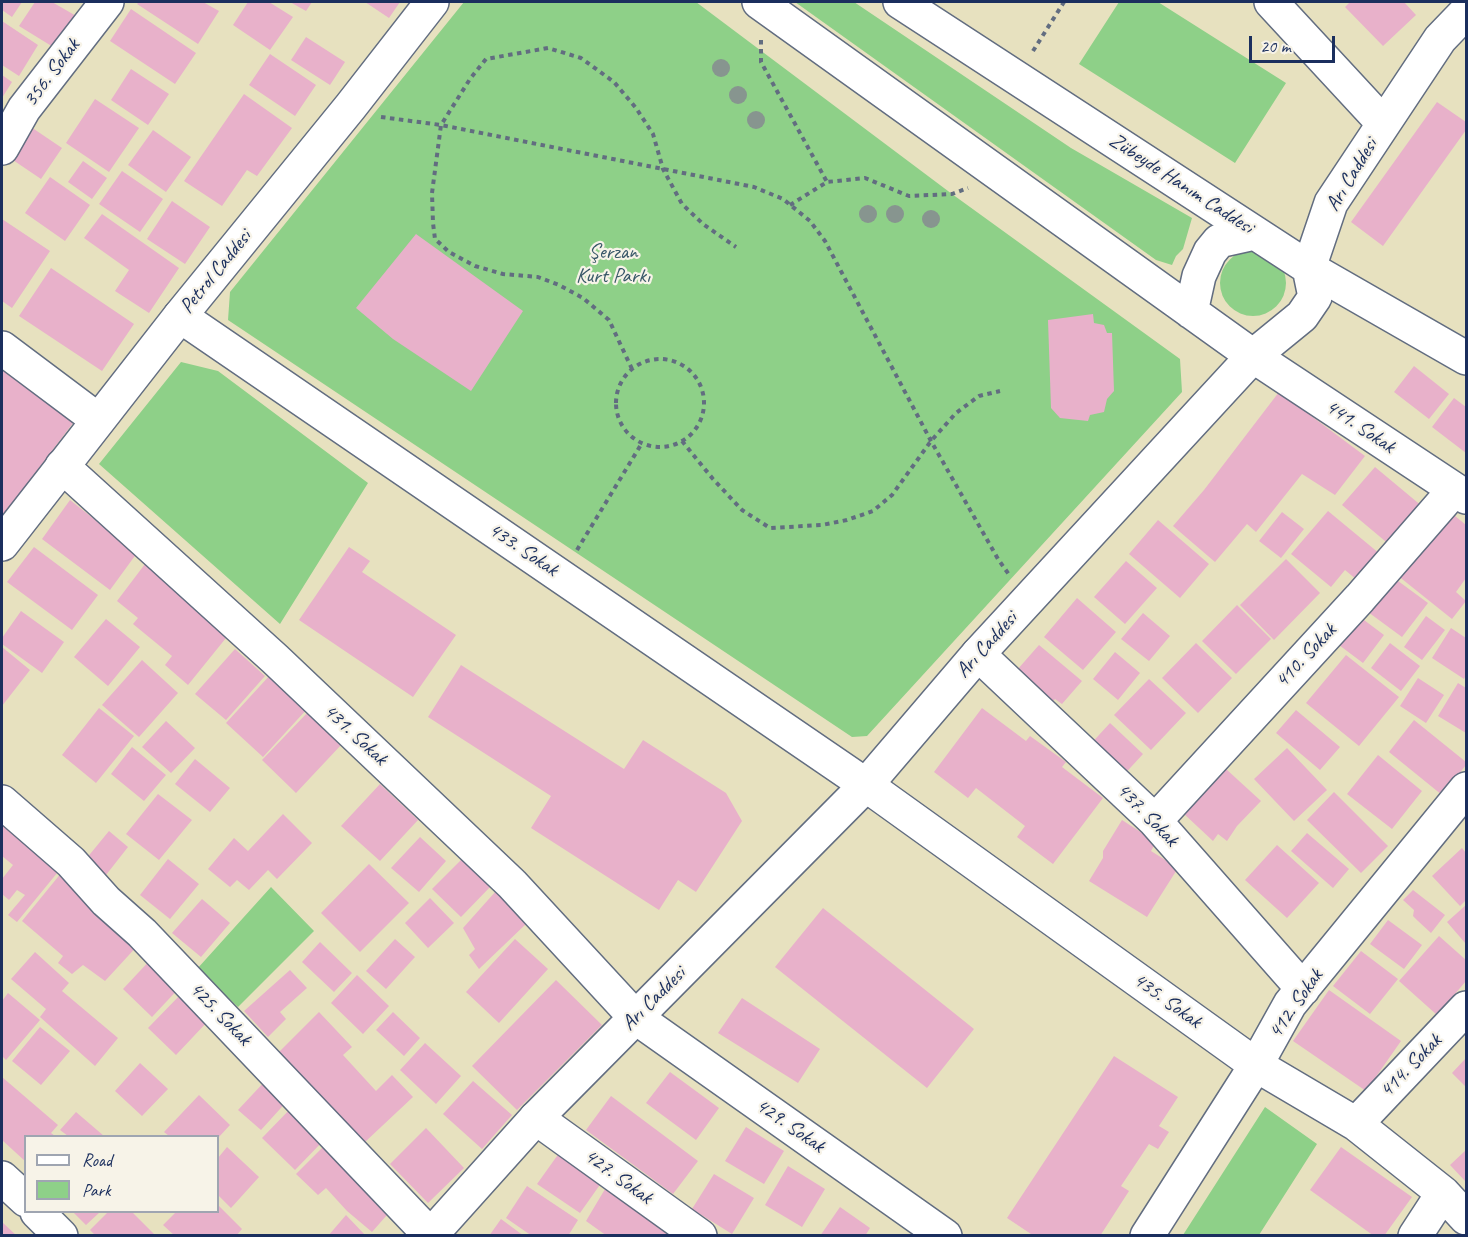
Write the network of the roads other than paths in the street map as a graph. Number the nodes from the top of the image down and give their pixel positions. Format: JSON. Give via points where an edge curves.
{"nodes":[{"id":1,"x":107,"y":2,"type":"edge"},
{"id":2,"x":432,"y":2,"type":"edge"},
{"id":3,"x":760,"y":2,"type":"edge"},
{"id":4,"x":900,"y":2,"type":"edge"},
{"id":5,"x":1270,"y":2,"type":"edge"},
{"id":6,"x":1467,"y":12,"type":"edge"},
{"id":7,"x":1383,"y":123,"type":"junction"},
{"id":8,"x":2,"y":148,"type":"edge"},
{"id":9,"x":1255,"y":233,"type":"junction"},
{"id":10,"x":1309,"y":268,"type":"junction"},
{"id":11,"x":1191,"y":312,"type":"junction"},
{"id":12,"x":180,"y":316,"type":"junction"},
{"id":13,"x":2,"y":348,"type":"edge"},
{"id":14,"x":1253,"y":356,"type":"junction"},
{"id":15,"x":1467,"y":358,"type":"edge"},
{"id":16,"x":98,"y":420,"type":"junction"},
{"id":17,"x":62,"y":466,"type":"junction"},
{"id":18,"x":1460,"y":493,"type":"edge"},
{"id":19,"x":2,"y":544,"type":"edge"},
{"id":20,"x":978,"y":654,"type":"junction"},
{"id":21,"x":866,"y":785,"type":"junction"},
{"id":22,"x":1467,"y":789,"type":"edge"},
{"id":23,"x":2,"y":802,"type":"edge"},
{"id":24,"x":1155,"y":821,"type":"junction"},
{"id":25,"x":1303,"y":989,"type":"junction"},
{"id":26,"x":1467,"y":1008,"type":"edge"},
{"id":27,"x":635,"y":1017,"type":"junction"},
{"id":28,"x":1256,"y":1065,"type":"junction"},
{"id":29,"x":536,"y":1118,"type":"junction"},
{"id":30,"x":1356,"y":1124,"type":"junction"},
{"id":31,"x":2,"y":1178,"type":"edge"},
{"id":32,"x":1443,"y":1193,"type":"junction"},
{"id":33,"x":24,"y":1198,"type":"edge"},
{"id":34,"x":38,"y":1213,"type":"edge"},
{"id":35,"x":1467,"y":1218,"type":"edge"},
{"id":36,"x":430,"y":1235,"type":"edge"},
{"id":37,"x":61,"y":1236,"type":"edge"},
{"id":38,"x":700,"y":1236,"type":"edge"},
{"id":39,"x":945,"y":1236,"type":"edge"},
{"id":40,"x":1147,"y":1236,"type":"edge"},
{"id":41,"x":1415,"y":1236,"type":"edge"}],
"edges":[{"from":1,"to":8,"type":"street","name":"356. Sokak","via":[[24,109]]},
{"from":2,"to":12,"type":"street","name":"Petrol Caddesi"},
{"from":3,"to":11,"type":"street"},
{"from":4,"to":9,"type":"street","name":"Zübeyde Hanım Caddesi"},
{"from":5,"to":7,"type":"street"},
{"from":6,"to":7,"type":"street","name":"Arı Caddesi","via":[[1440,39]]},
{"from":7,"to":10,"type":"street","name":"Arı Caddesi","via":[[1331,203]]},
{"from":9,"to":10,"type":"street","name":"Zübeyde Hanım Caddesi"},
{"from":9,"to":11,"type":"street","via":[[1219,241],[1210,252],[1199,276]]},
{"from":10,"to":14,"type":"street","name":"Arı Caddesi","via":[[1315,297],[1302,316]]},
{"from":10,"to":15,"type":"street","name":"Zübeyde Hanım Caddesi"},
{"from":11,"to":14,"type":"street"},
{"from":12,"to":16,"type":"street","name":"Petrol Caddesi"},
{"from":12,"to":21,"type":"street","name":"433. Sokak"},
{"from":13,"to":16,"type":"street"},
{"from":14,"to":18,"type":"street","name":"441. Sokak"},
{"from":14,"to":20,"type":"street","name":"Arı Caddesi"},
{"from":16,"to":17,"type":"street","name":"Petrol Caddesi"},
{"from":17,"to":19,"type":"street","name":"Petrol Caddesi"},
{"from":17,"to":27,"type":"street","name":"431. Sokak","via":[[275,659],[513,884]]},
{"from":18,"to":24,"type":"street","name":"410. Sokak"},
{"from":20,"to":21,"type":"street","name":"Arı Caddesi"},
{"from":20,"to":24,"type":"street","name":"437. Sokak"},
{"from":21,"to":27,"type":"street","name":"Arı Caddesi"},
{"from":21,"to":28,"type":"street","name":"435. Sokak"},
{"from":22,"to":25,"type":"street","name":"412. Sokak"},
{"from":23,"to":36,"type":"street","name":"425. Sokak","via":[[71,862],[142,933]]},
{"from":24,"to":25,"type":"street","name":"437. Sokak"},
{"from":25,"to":28,"type":"street","name":"412. Sokak","via":[[1290,1004]]},
{"from":26,"to":30,"type":"street","name":"414. Sokak"},
{"from":27,"to":29,"type":"street","name":"Arı Caddesi"},
{"from":27,"to":39,"type":"street","name":"429. Sokak"},
{"from":28,"to":30,"type":"street","name":"435. Sokak"},
{"from":28,"to":40,"type":"street","name":"412. Sokak"},
{"from":29,"to":36,"type":"street","name":"Arı Caddesi"},
{"from":29,"to":38,"type":"street","name":"427. Sokak"},
{"from":30,"to":32,"type":"street","name":"435. Sokak"},
{"from":31,"to":33,"type":"street"},
{"from":32,"to":35,"type":"street","name":"435. Sokak"},
{"from":32,"to":41,"type":"street"},
{"from":34,"to":37,"type":"street"}]}
